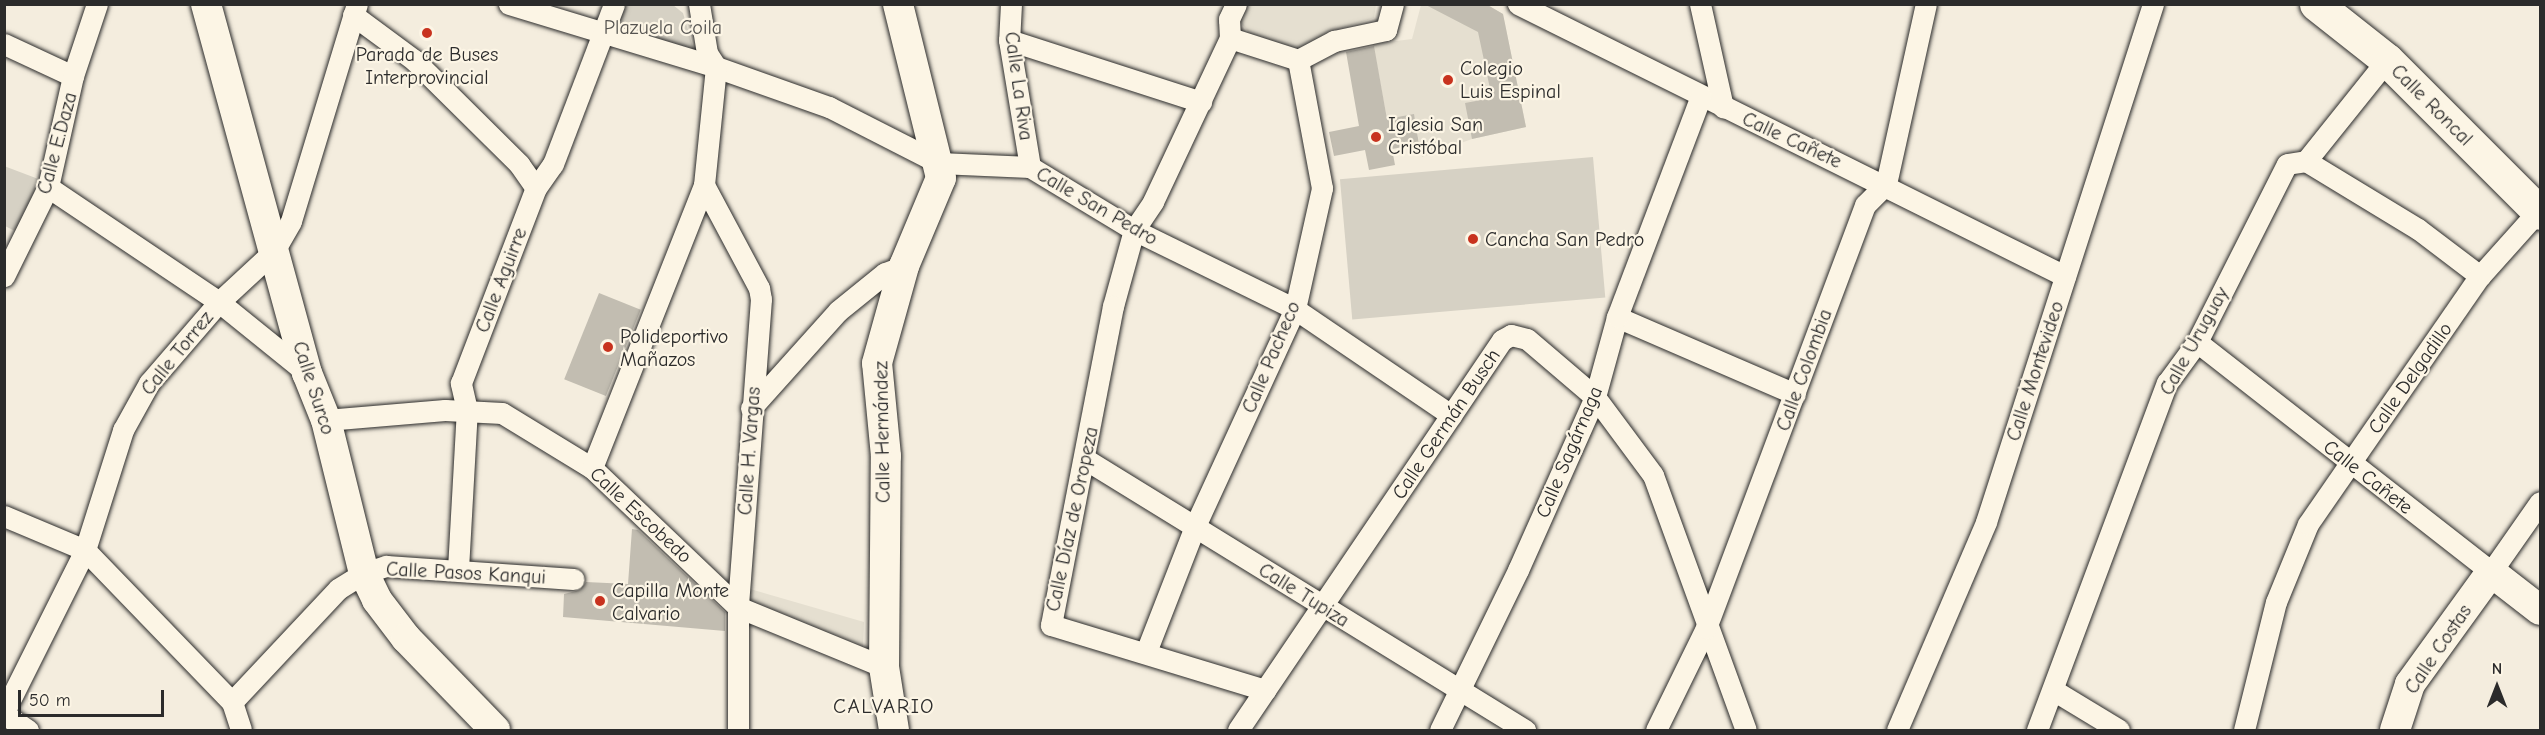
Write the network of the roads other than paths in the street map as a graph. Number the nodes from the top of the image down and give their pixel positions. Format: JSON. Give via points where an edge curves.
{"nodes":[{"id":1,"x":97,"y":4,"type":"edge"},
{"id":2,"x":206,"y":4,"type":"edge"},
{"id":3,"x":509,"y":4,"type":"edge"},
{"id":4,"x":614,"y":4,"type":"edge"},
{"id":5,"x":699,"y":4,"type":"edge"},
{"id":6,"x":898,"y":4,"type":"edge"},
{"id":7,"x":1011,"y":4,"type":"edge"},
{"id":8,"x":1236,"y":4,"type":"edge"},
{"id":9,"x":1394,"y":4,"type":"edge"},
{"id":10,"x":1518,"y":4,"type":"edge"},
{"id":11,"x":1700,"y":4,"type":"edge"},
{"id":12,"x":1926,"y":4,"type":"edge"},
{"id":13,"x":2153,"y":4,"type":"edge"},
{"id":14,"x":2316,"y":4,"type":"edge"},
{"id":15,"x":355,"y":10,"type":"edge"},
{"id":16,"x":604,"y":35,"type":"junction"},
{"id":17,"x":1230,"y":38,"type":"junction"},
{"id":18,"x":1009,"y":40,"type":"junction"},
{"id":19,"x":4,"y":44,"type":"edge"},
{"id":20,"x":1298,"y":60,"type":"junction"},
{"id":21,"x":2386,"y":60,"type":"junction"},
{"id":22,"x":716,"y":67,"type":"junction"},
{"id":23,"x":74,"y":76,"type":"junction"},
{"id":24,"x":1701,"y":96,"type":"junction"},
{"id":25,"x":1201,"y":102,"type":"junction"},
{"id":26,"x":1723,"y":107,"type":"junction"},
{"id":27,"x":2306,"y":161,"type":"junction"},
{"id":28,"x":939,"y":163,"type":"junction"},
{"id":29,"x":1030,"y":167,"type":"junction"},
{"id":30,"x":1886,"y":184,"type":"junction"},
{"id":31,"x":704,"y":185,"type":"junction"},
{"id":32,"x":48,"y":187,"type":"junction"},
{"id":33,"x":536,"y":188,"type":"junction"},
{"id":34,"x":2540,"y":211,"type":"edge"},
{"id":35,"x":1134,"y":230,"type":"junction"},
{"id":36,"x":274,"y":250,"type":"junction"},
{"id":37,"x":904,"y":266,"type":"junction"},
{"id":38,"x":4,"y":276,"type":"edge"},
{"id":39,"x":2065,"y":276,"type":"junction"},
{"id":40,"x":2480,"y":276,"type":"junction"},
{"id":41,"x":219,"y":302,"type":"junction"},
{"id":42,"x":1295,"y":309,"type":"junction"},
{"id":43,"x":1617,"y":317,"type":"junction"},
{"id":44,"x":2197,"y":342,"type":"junction"},
{"id":45,"x":307,"y":373,"type":"junction"},
{"id":46,"x":1795,"y":394,"type":"junction"},
{"id":47,"x":1595,"y":397,"type":"junction"},
{"id":48,"x":751,"y":408,"type":"junction"},
{"id":49,"x":467,"y":410,"type":"junction"},
{"id":50,"x":1451,"y":415,"type":"junction"},
{"id":51,"x":326,"y":420,"type":"junction"},
{"id":52,"x":1085,"y":459,"type":"junction"},
{"id":53,"x":2350,"y":463,"type":"junction"},
{"id":54,"x":592,"y":468,"type":"junction"},
{"id":55,"x":2541,"y":502,"type":"edge"},
{"id":56,"x":4,"y":516,"type":"edge"},
{"id":57,"x":1195,"y":526,"type":"junction"},
{"id":58,"x":85,"y":550,"type":"junction"},
{"id":59,"x":458,"y":569,"type":"junction"},
{"id":60,"x":2490,"y":572,"type":"junction"},
{"id":61,"x":364,"y":573,"type":"junction"},
{"id":62,"x":574,"y":579,"type":"dead end"},
{"id":63,"x":738,"y":607,"type":"junction"},
{"id":64,"x":1323,"y":608,"type":"junction"},
{"id":65,"x":2541,"y":610,"type":"edge"},
{"id":66,"x":1706,"y":628,"type":"junction"},
{"id":67,"x":1146,"y":652,"type":"junction"},
{"id":68,"x":884,"y":667,"type":"junction"},
{"id":69,"x":10,"y":685,"type":"edge"},
{"id":70,"x":1265,"y":690,"type":"junction"},
{"id":71,"x":2053,"y":690,"type":"junction"},
{"id":72,"x":1461,"y":692,"type":"junction"},
{"id":73,"x":232,"y":702,"type":"junction"},
{"id":74,"x":4,"y":713,"type":"edge"},
{"id":75,"x":28,"y":730,"type":"edge"},
{"id":76,"x":241,"y":730,"type":"edge"},
{"id":77,"x":495,"y":730,"type":"edge"},
{"id":78,"x":738,"y":730,"type":"edge"},
{"id":79,"x":894,"y":730,"type":"edge"},
{"id":80,"x":1238,"y":730,"type":"edge"},
{"id":81,"x":1440,"y":730,"type":"edge"},
{"id":82,"x":1525,"y":730,"type":"edge"},
{"id":83,"x":1656,"y":730,"type":"edge"},
{"id":84,"x":1746,"y":730,"type":"edge"},
{"id":85,"x":1897,"y":730,"type":"edge"},
{"id":86,"x":2037,"y":730,"type":"edge"},
{"id":87,"x":2119,"y":730,"type":"edge"},
{"id":88,"x":2244,"y":730,"type":"edge"},
{"id":89,"x":2395,"y":730,"type":"edge"}],
"edges":[{"from":1,"to":23,"type":"street","name":"Calle E.Daza"},
{"from":2,"to":36,"type":"main road","name":"Calle Surco"},
{"from":3,"to":16,"type":"street","name":"Calle San Pedro"},
{"from":4,"to":16,"type":"street","name":"Calle Aguirre"},
{"from":5,"to":22,"type":"street","via":[[707,53]]},
{"from":6,"to":28,"type":"main road","name":"Calle Hernández"},
{"from":7,"to":18,"type":"street","name":"Calle La Riva"},
{"from":8,"to":17,"type":"street","name":"Calle Díaz de Oropeza","via":[[1229,19]]},
{"from":9,"to":20,"type":"street","via":[[1386,30],[1334,41]]},
{"from":10,"to":24,"type":"street","name":"Calle Cañete"},
{"from":11,"to":26,"type":"street"},
{"from":12,"to":30,"type":"street"},
{"from":13,"to":39,"type":"street","name":"Calle Montevideo"},
{"from":14,"to":21,"type":"main road","name":"Calle Roncal"},
{"from":15,"to":33,"type":"street","via":[[414,60],[519,164]]},
{"from":15,"to":36,"type":"street","name":"Calle Torrez","via":[[291,221]]},
{"from":16,"to":22,"type":"street","name":"Calle San Pedro"},
{"from":16,"to":33,"type":"street","name":"Calle Aguirre","via":[[553,164]]},
{"from":17,"to":20,"type":"street"},
{"from":17,"to":25,"type":"street","name":"Calle Díaz de Oropeza"},
{"from":18,"to":25,"type":"street"},
{"from":18,"to":29,"type":"street","name":"Calle La Riva"},
{"from":19,"to":23,"type":"street"},
{"from":20,"to":42,"type":"street","name":"Calle Pacheco","via":[[1322,188]]},
{"from":21,"to":27,"type":"street","name":"Calle Uruguay"},
{"from":21,"to":34,"type":"main road","name":"Calle Roncal"},
{"from":22,"to":28,"type":"street","name":"Calle San Pedro","via":[[829,107]]},
{"from":22,"to":31,"type":"street"},
{"from":23,"to":32,"type":"street","name":"Calle E.Daza"},
{"from":24,"to":26,"type":"street","name":"Calle Cañete"},
{"from":24,"to":43,"type":"street","name":"Calle Sagárnaga"},
{"from":25,"to":35,"type":"street","name":"Calle Díaz de Oropeza","via":[[1153,202]]},
{"from":26,"to":30,"type":"street","name":"Calle Cañete"},
{"from":27,"to":40,"type":"street","via":[[2418,229]]},
{"from":27,"to":44,"type":"street","name":"Calle Uruguay","via":[[2287,164]]},
{"from":28,"to":29,"type":"street","name":"Calle San Pedro"},
{"from":28,"to":37,"type":"main road","name":"Calle Hernández","via":[[941,178]]},
{"from":29,"to":35,"type":"street","name":"Calle San Pedro"},
{"from":30,"to":39,"type":"street","name":"Calle Cañete"},
{"from":30,"to":46,"type":"street","name":"Calle Colombia","via":[[1865,205]]},
{"from":31,"to":48,"type":"street","name":"Calle H. Vargas","via":[[759,288]]},
{"from":31,"to":54,"type":"street"},
{"from":32,"to":38,"type":"street","name":"Calle E.Daza"},
{"from":32,"to":41,"type":"street"},
{"from":33,"to":49,"type":"street","name":"Calle Aguirre","via":[[460,383]]},
{"from":34,"to":40,"type":"street","name":"Calle Delgadillo"},
{"from":35,"to":42,"type":"street","name":"Calle San Pedro"},
{"from":35,"to":52,"type":"street","name":"Calle Díaz de Oropeza","via":[[1113,306]]},
{"from":36,"to":41,"type":"street","name":"Calle Torrez"},
{"from":36,"to":45,"type":"main road","name":"Calle Surco"},
{"from":37,"to":48,"type":"street","via":[[885,273],[838,311]]},
{"from":37,"to":68,"type":"main road","name":"Calle Hernández","via":[[877,363],[886,456]]},
{"from":39,"to":85,"type":"street","name":"Calle Montevideo","via":[[1986,522]]},
{"from":40,"to":53,"type":"street","name":"Calle Delgadillo"},
{"from":41,"to":45,"type":"street"},
{"from":41,"to":58,"type":"street","name":"Calle Torrez","via":[[148,382],[123,430]]},
{"from":42,"to":50,"type":"street","name":"Calle San Pedro"},
{"from":42,"to":57,"type":"street","name":"Calle Pacheco"},
{"from":43,"to":46,"type":"street"},
{"from":43,"to":47,"type":"street","name":"Calle Sagárnaga"},
{"from":44,"to":53,"type":"street","name":"Calle Cañete"},
{"from":44,"to":71,"type":"street","name":"Calle Uruguay","via":[[2167,383]]},
{"from":45,"to":51,"type":"main road","name":"Calle Surco"},
{"from":46,"to":66,"type":"street","name":"Calle Colombia"},
{"from":47,"to":50,"type":"street","name":"Calle Germán Busch","via":[[1527,339],[1511,335],[1502,340]]},
{"from":47,"to":66,"type":"street","name":"Calle Germán Busch","via":[[1653,475]]},
{"from":47,"to":72,"type":"street","name":"Calle Sagárnaga"},
{"from":48,"to":63,"type":"street","name":"Calle H. Vargas"},
{"from":49,"to":51,"type":"street","name":"Calle Escobedo"},
{"from":49,"to":54,"type":"street","name":"Calle Escobedo","via":[[502,413]]},
{"from":49,"to":59,"type":"street","name":"Calle Aguirre"},
{"from":50,"to":64,"type":"street","name":"Calle Germán Busch"},
{"from":51,"to":61,"type":"main road","name":"Calle Surco"},
{"from":52,"to":57,"type":"street","name":"Calle Tupiza"},
{"from":52,"to":67,"type":"street","name":"Calle Díaz de Oropeza","via":[[1051,625]]},
{"from":53,"to":60,"type":"street","name":"Calle Cañete"},
{"from":53,"to":88,"type":"street","name":"Calle Delgadillo","via":[[2308,524],[2276,602]]},
{"from":54,"to":63,"type":"street","name":"Calle Escobedo"},
{"from":55,"to":60,"type":"street"},
{"from":56,"to":58,"type":"street"},
{"from":57,"to":64,"type":"street","name":"Calle Tupiza"},
{"from":57,"to":67,"type":"street","name":"Calle Pacheco"},
{"from":58,"to":69,"type":"street","name":"Calle Torrez"},
{"from":58,"to":73,"type":"street"},
{"from":59,"to":61,"type":"street","name":"Calle Pasos Kanqui","via":[[386,566]]},
{"from":59,"to":62,"type":"street","name":"Calle Pasos Kanqui"},
{"from":60,"to":65,"type":"main road","name":"Calle Cañete"},
{"from":60,"to":89,"type":"main road","name":"Calle Costas","via":[[2410,684]]},
{"from":61,"to":73,"type":"street","name":"Calle Pasos Kanqui","via":[[338,589]]},
{"from":61,"to":77,"type":"main road","name":"Calle Surco","via":[[377,600],[406,638]]},
{"from":63,"to":68,"type":"street"},
{"from":63,"to":78,"type":"street","name":"Calle H. Vargas"},
{"from":64,"to":70,"type":"street","name":"Calle Germán Busch"},
{"from":64,"to":72,"type":"street","name":"Calle Tupiza"},
{"from":66,"to":83,"type":"street","name":"Calle Colombia"},
{"from":66,"to":84,"type":"street","name":"Calle Germán Busch"},
{"from":67,"to":70,"type":"street","name":"Calle Díaz de Oropeza"},
{"from":68,"to":79,"type":"main road","name":"Calle Hernández"},
{"from":69,"to":74,"type":"street","name":"Calle Torrez"},
{"from":70,"to":80,"type":"street","name":"Calle Germán Busch"},
{"from":71,"to":86,"type":"street","name":"Calle Uruguay"},
{"from":71,"to":87,"type":"street"},
{"from":72,"to":81,"type":"street","name":"Calle Sagárnaga"},
{"from":72,"to":82,"type":"street","name":"Calle Tupiza"},
{"from":73,"to":76,"type":"street"},
{"from":74,"to":75,"type":"street"}]}
